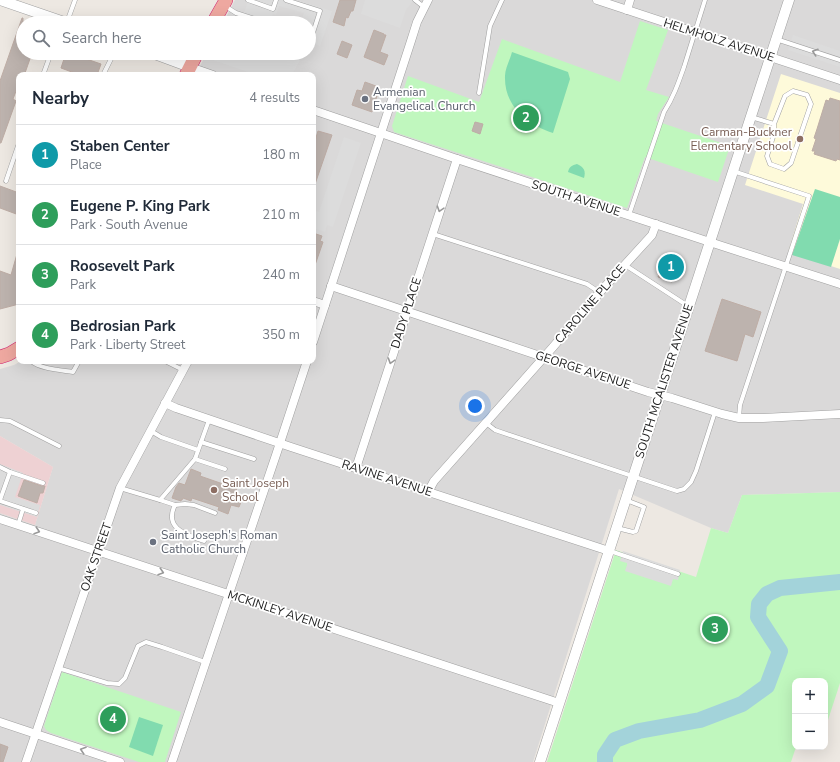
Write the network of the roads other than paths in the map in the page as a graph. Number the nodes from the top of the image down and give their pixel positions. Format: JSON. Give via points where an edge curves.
{"nodes":[{"id":1,"x":0,"y":0,"type":"edge"},
{"id":2,"x":75,"y":0,"type":"edge"},
{"id":3,"x":248,"y":0,"type":"edge"},
{"id":4,"x":276,"y":0,"type":"edge"},
{"id":5,"x":286,"y":0,"type":"edge"},
{"id":6,"x":415,"y":0,"type":"edge"},
{"id":7,"x":502,"y":0,"type":"edge"},
{"id":8,"x":597,"y":0,"type":"edge"},
{"id":9,"x":630,"y":0,"type":"edge"},
{"id":10,"x":705,"y":0,"type":"edge"},
{"id":11,"x":789,"y":0,"type":"edge"},
{"id":12,"x":224,"y":2,"type":"edge"},
{"id":13,"x":426,"y":3,"type":"edge"},
{"id":14,"x":627,"y":10,"type":"junction"},
{"id":15,"x":45,"y":16,"type":"edge"},
{"id":16,"x":67,"y":16,"type":"edge"},
{"id":17,"x":217,"y":16,"type":"edge"},
{"id":18,"x":247,"y":16,"type":"edge"},
{"id":19,"x":316,"y":23,"type":"edge"},
{"id":20,"x":695,"y":32,"type":"junction"},
{"id":21,"x":776,"y":39,"type":"junction"},
{"id":22,"x":770,"y":57,"type":"junction"},
{"id":23,"x":48,"y":60,"type":"edge"},
{"id":24,"x":110,"y":60,"type":"edge"},
{"id":25,"x":166,"y":60,"type":"edge"},
{"id":26,"x":194,"y":60,"type":"edge"},
{"id":27,"x":840,"y":60,"type":"edge"},
{"id":28,"x":188,"y":71,"type":"edge"},
{"id":29,"x":44,"y":72,"type":"edge"},
{"id":30,"x":104,"y":72,"type":"edge"},
{"id":31,"x":840,"y":80,"type":"edge"},
{"id":32,"x":479,"y":93,"type":"dead end"},
{"id":33,"x":316,"y":111,"type":"edge"},
{"id":34,"x":750,"y":117,"type":"junction"},
{"id":35,"x":774,"y":124,"type":"junction"},
{"id":36,"x":381,"y":133,"type":"junction"},
{"id":37,"x":16,"y":152,"type":"edge"},
{"id":38,"x":456,"y":158,"type":"junction"},
{"id":39,"x":732,"y":171,"type":"junction"},
{"id":40,"x":6,"y":180,"type":"dead end"},
{"id":41,"x":629,"y":215,"type":"junction"},
{"id":42,"x":656,"y":224,"type":"junction"},
{"id":43,"x":432,"y":234,"type":"junction"},
{"id":44,"x":710,"y":242,"type":"junction"},
{"id":45,"x":625,"y":265,"type":"junction"},
{"id":46,"x":786,"y":266,"type":"junction"},
{"id":47,"x":840,"y":284,"type":"edge"},
{"id":48,"x":332,"y":286,"type":"junction"},
{"id":49,"x":600,"y":292,"type":"junction"},
{"id":50,"x":316,"y":302,"type":"edge"},
{"id":51,"x":325,"y":305,"type":"junction"},
{"id":52,"x":689,"y":306,"type":"junction"},
{"id":53,"x":407,"y":311,"type":"junction"},
{"id":54,"x":316,"y":333,"type":"edge"},
{"id":55,"x":16,"y":350,"type":"edge"},
{"id":56,"x":0,"y":357,"type":"edge"},
{"id":57,"x":544,"y":357,"type":"junction"},
{"id":58,"x":34,"y":364,"type":"edge"},
{"id":59,"x":77,"y":364,"type":"edge"},
{"id":60,"x":171,"y":364,"type":"edge"},
{"id":61,"x":186,"y":364,"type":"edge"},
{"id":62,"x":306,"y":364,"type":"edge"},
{"id":63,"x":183,"y":370,"type":"junction"},
{"id":64,"x":660,"y":395,"type":"junction"},
{"id":65,"x":165,"y":403,"type":"junction"},
{"id":66,"x":715,"y":412,"type":"junction"},
{"id":67,"x":840,"y":414,"type":"edge"},
{"id":68,"x":739,"y":418,"type":"junction"},
{"id":69,"x":210,"y":419,"type":"junction"},
{"id":70,"x":0,"y":420,"type":"edge"},
{"id":71,"x":486,"y":423,"type":"junction"},
{"id":72,"x":150,"y":431,"type":"junction"},
{"id":73,"x":201,"y":442,"type":"junction"},
{"id":74,"x":280,"y":443,"type":"junction"},
{"id":75,"x":59,"y":446,"type":"dead end"},
{"id":76,"x":198,"y":450,"type":"junction"},
{"id":77,"x":195,"y":459,"type":"junction"},
{"id":78,"x":254,"y":459,"type":"dead end"},
{"id":79,"x":0,"y":467,"type":"edge"},
{"id":80,"x":356,"y":468,"type":"junction"},
{"id":81,"x":225,"y":469,"type":"dead end"},
{"id":82,"x":10,"y":472,"type":"junction"},
{"id":83,"x":634,"y":476,"type":"junction"},
{"id":84,"x":43,"y":483,"type":"dead end"},
{"id":85,"x":120,"y":488,"type":"junction"},
{"id":86,"x":428,"y":492,"type":"junction"},
{"id":87,"x":0,"y":500,"type":"edge"},
{"id":88,"x":160,"y":500,"type":"junction"},
{"id":89,"x":626,"y":500,"type":"junction"},
{"id":90,"x":174,"y":505,"type":"junction"},
{"id":91,"x":23,"y":509,"type":"junction"},
{"id":92,"x":36,"y":513,"type":"dead end"},
{"id":93,"x":215,"y":513,"type":"dead end"},
{"id":94,"x":0,"y":519,"type":"edge"},
{"id":95,"x":18,"y":525,"type":"junction"},
{"id":96,"x":616,"y":528,"type":"junction"},
{"id":97,"x":204,"y":541,"type":"dead end"},
{"id":98,"x":98,"y":551,"type":"junction"},
{"id":99,"x":609,"y":551,"type":"junction"},
{"id":100,"x":678,"y":574,"type":"dead end"},
{"id":101,"x":229,"y":594,"type":"junction"},
{"id":102,"x":205,"y":662,"type":"junction"},
{"id":103,"x":58,"y":668,"type":"junction"},
{"id":104,"x":559,"y":703,"type":"junction"},
{"id":105,"x":0,"y":722,"type":"edge"},
{"id":106,"x":36,"y":734,"type":"junction"},
{"id":107,"x":26,"y":762,"type":"edge"},
{"id":108,"x":120,"y":762,"type":"edge"},
{"id":109,"x":172,"y":762,"type":"edge"},
{"id":110,"x":540,"y":762,"type":"edge"}],
"edges":[{"from":1,"to":15,"type":"street"},
{"from":2,"to":16,"type":"lane"},
{"from":3,"to":4,"type":"lane","via":[[273,8]]},
{"from":5,"to":19,"type":"lane","via":[[320,11]]},
{"from":6,"to":13,"type":"lane"},
{"from":7,"to":32,"type":"lane","via":[[490,26]]},
{"from":8,"to":14,"type":"street","name":"HELMHOLZ AVENUE"},
{"from":9,"to":14,"type":"street"},
{"from":10,"to":20,"type":"lane"},
{"from":11,"to":21,"type":"street","name":"SOUTH MCALISTER AVENUE"},
{"from":12,"to":17,"type":"highway"},
{"from":12,"to":18,"type":"lane","via":[[236,12]]},
{"from":13,"to":36,"type":"street","via":[[417,22]]},
{"from":14,"to":20,"type":"street","name":"HELMHOLZ AVENUE"},
{"from":20,"to":22,"type":"street","name":"HELMHOLZ AVENUE"},
{"from":20,"to":41,"type":"lane","via":[[677,86],[664,112]]},
{"from":21,"to":22,"type":"street","name":"SOUTH MCALISTER AVENUE"},
{"from":27,"to":21,"type":"lane","one_way":true},
{"from":22,"to":31,"type":"street","name":"HELMHOLZ AVENUE"},
{"from":22,"to":34,"type":"street","name":"SOUTH MCALISTER AVENUE"},
{"from":23,"to":29,"type":"lane"},
{"from":24,"to":30,"type":"lane"},
{"from":25,"to":28,"type":"street"},
{"from":26,"to":28,"type":"highway"},
{"from":33,"to":36,"type":"street","name":"SOUTH AVENUE"},
{"from":34,"to":35,"type":"lane"},
{"from":34,"to":39,"type":"street","name":"SOUTH MCALISTER AVENUE"},
{"from":35,"to":35,"type":"lane","via":[[774,134],[767,156],[770,164],[784,169],[791,163],[811,104],[808,95],[793,90],[785,96]]},
{"from":36,"to":38,"type":"street","name":"SOUTH AVENUE"},
{"from":36,"to":48,"type":"street"},
{"from":37,"to":40,"type":"lane"},
{"from":38,"to":41,"type":"street","name":"SOUTH AVENUE"},
{"from":38,"to":43,"type":"street","name":"DADY PLACE","one_way":true},
{"from":39,"to":44,"type":"street","name":"SOUTH MCALISTER AVENUE"},
{"from":39,"to":46,"type":"lane","via":[[809,196]]},
{"from":41,"to":42,"type":"street","name":"SOUTH AVENUE"},
{"from":42,"to":44,"type":"street","name":"SOUTH AVENUE"},
{"from":42,"to":45,"type":"street","name":"CAROLINE PLACE","via":[[652,235]]},
{"from":43,"to":49,"type":"lane","via":[[587,284]]},
{"from":43,"to":53,"type":"street","name":"DADY PLACE"},
{"from":44,"to":46,"type":"street","name":"SOUTH AVENUE"},
{"from":44,"to":52,"type":"street","name":"SOUTH MCALISTER AVENUE"},
{"from":45,"to":49,"type":"street","name":"CAROLINE PLACE"},
{"from":45,"to":52,"type":"lane"},
{"from":46,"to":47,"type":"street","name":"SOUTH AVENUE"},
{"from":46,"to":68,"type":"lane","via":[[740,405]]},
{"from":48,"to":51,"type":"street"},
{"from":48,"to":53,"type":"street","name":"GEORGE AVENUE"},
{"from":49,"to":57,"type":"street","name":"CAROLINE PLACE"},
{"from":50,"to":51,"type":"street"},
{"from":51,"to":54,"type":"street"},
{"from":52,"to":64,"type":"street","name":"SOUTH MCALISTER AVENUE"},
{"from":53,"to":57,"type":"street","name":"GEORGE AVENUE"},
{"from":53,"to":80,"type":"street","name":"DADY PLACE","one_way":true},
{"from":55,"to":56,"type":"highway"},
{"from":57,"to":64,"type":"street","name":"GEORGE AVENUE"},
{"from":57,"to":71,"type":"street","name":"CAROLINE PLACE"},
{"from":58,"to":59,"type":"lane","via":[[73,372]]},
{"from":60,"to":63,"type":"lane"},
{"from":61,"to":63,"type":"street","name":"OAK STREET"},
{"from":62,"to":74,"type":"street"},
{"from":63,"to":65,"type":"street","name":"OAK STREET"},
{"from":64,"to":66,"type":"street","name":"GEORGE AVENUE"},
{"from":64,"to":83,"type":"street","name":"SOUTH MCALISTER AVENUE"},
{"from":65,"to":69,"type":"street","name":"RAVINE AVENUE"},
{"from":65,"to":72,"type":"street","name":"OAK STREET"},
{"from":66,"to":68,"type":"street","name":"GEORGE AVENUE"},
{"from":66,"to":83,"type":"lane","via":[[694,476],[684,489],[675,490]]},
{"from":67,"to":68,"type":"street","name":"GEORGE AVENUE"},
{"from":69,"to":73,"type":"lane"},
{"from":69,"to":74,"type":"street","name":"RAVINE AVENUE"},
{"from":70,"to":75,"type":"lane","via":[[10,421]]},
{"from":71,"to":83,"type":"lane","via":[[495,430]]},
{"from":71,"to":86,"type":"street","name":"CAROLINE PLACE","via":[[434,481]]},
{"from":72,"to":76,"type":"lane"},
{"from":72,"to":85,"type":"street","name":"OAK STREET"},
{"from":73,"to":76,"type":"lane"},
{"from":73,"to":78,"type":"lane"},
{"from":74,"to":80,"type":"street","name":"RAVINE AVENUE"},
{"from":74,"to":101,"type":"street"},
{"from":76,"to":77,"type":"lane"},
{"from":77,"to":81,"type":"lane"},
{"from":77,"to":88,"type":"lane"},
{"from":79,"to":82,"type":"lane"},
{"from":80,"to":86,"type":"street","name":"RAVINE AVENUE"},
{"from":82,"to":84,"type":"lane"},
{"from":82,"to":87,"type":"lane"},
{"from":83,"to":89,"type":"street","name":"SOUTH MCALISTER AVENUE"},
{"from":85,"to":88,"type":"lane"},
{"from":85,"to":98,"type":"street","name":"OAK STREET"},
{"from":86,"to":99,"type":"street","name":"RAVINE AVENUE"},
{"from":87,"to":91,"type":"lane"},
{"from":88,"to":90,"type":"lane"},
{"from":89,"to":96,"type":"street","name":"SOUTH MCALISTER AVENUE"},
{"from":89,"to":96,"type":"lane","via":[[644,506],[636,531]]},
{"from":90,"to":93,"type":"lane","via":[[194,505]]},
{"from":90,"to":97,"type":"lane","via":[[174,526],[182,533]]},
{"from":91,"to":92,"type":"lane"},
{"from":91,"to":95,"type":"lane"},
{"from":94,"to":95,"type":"street","name":"MCKINLEY AVENUE"},
{"from":95,"to":98,"type":"street","name":"MCKINLEY AVENUE","one_way":true},
{"from":96,"to":99,"type":"street","name":"SOUTH MCALISTER AVENUE"},
{"from":98,"to":101,"type":"street","name":"MCKINLEY AVENUE","one_way":true},
{"from":98,"to":103,"type":"street","name":"OAK STREET"},
{"from":99,"to":100,"type":"lane"},
{"from":99,"to":104,"type":"street","name":"SOUTH MCALISTER AVENUE"},
{"from":101,"to":102,"type":"street"},
{"from":101,"to":104,"type":"street","name":"MCKINLEY AVENUE"},
{"from":102,"to":103,"type":"lane","via":[[146,642],[138,646],[125,678],[119,684]]},
{"from":102,"to":109,"type":"street"},
{"from":103,"to":106,"type":"street","name":"OAK STREET"},
{"from":104,"to":110,"type":"street","name":"SOUTH MCALISTER AVENUE"},
{"from":105,"to":106,"type":"street"},
{"from":106,"to":107,"type":"street","name":"OAK STREET"},
{"from":108,"to":106,"type":"street","one_way":true}]}
